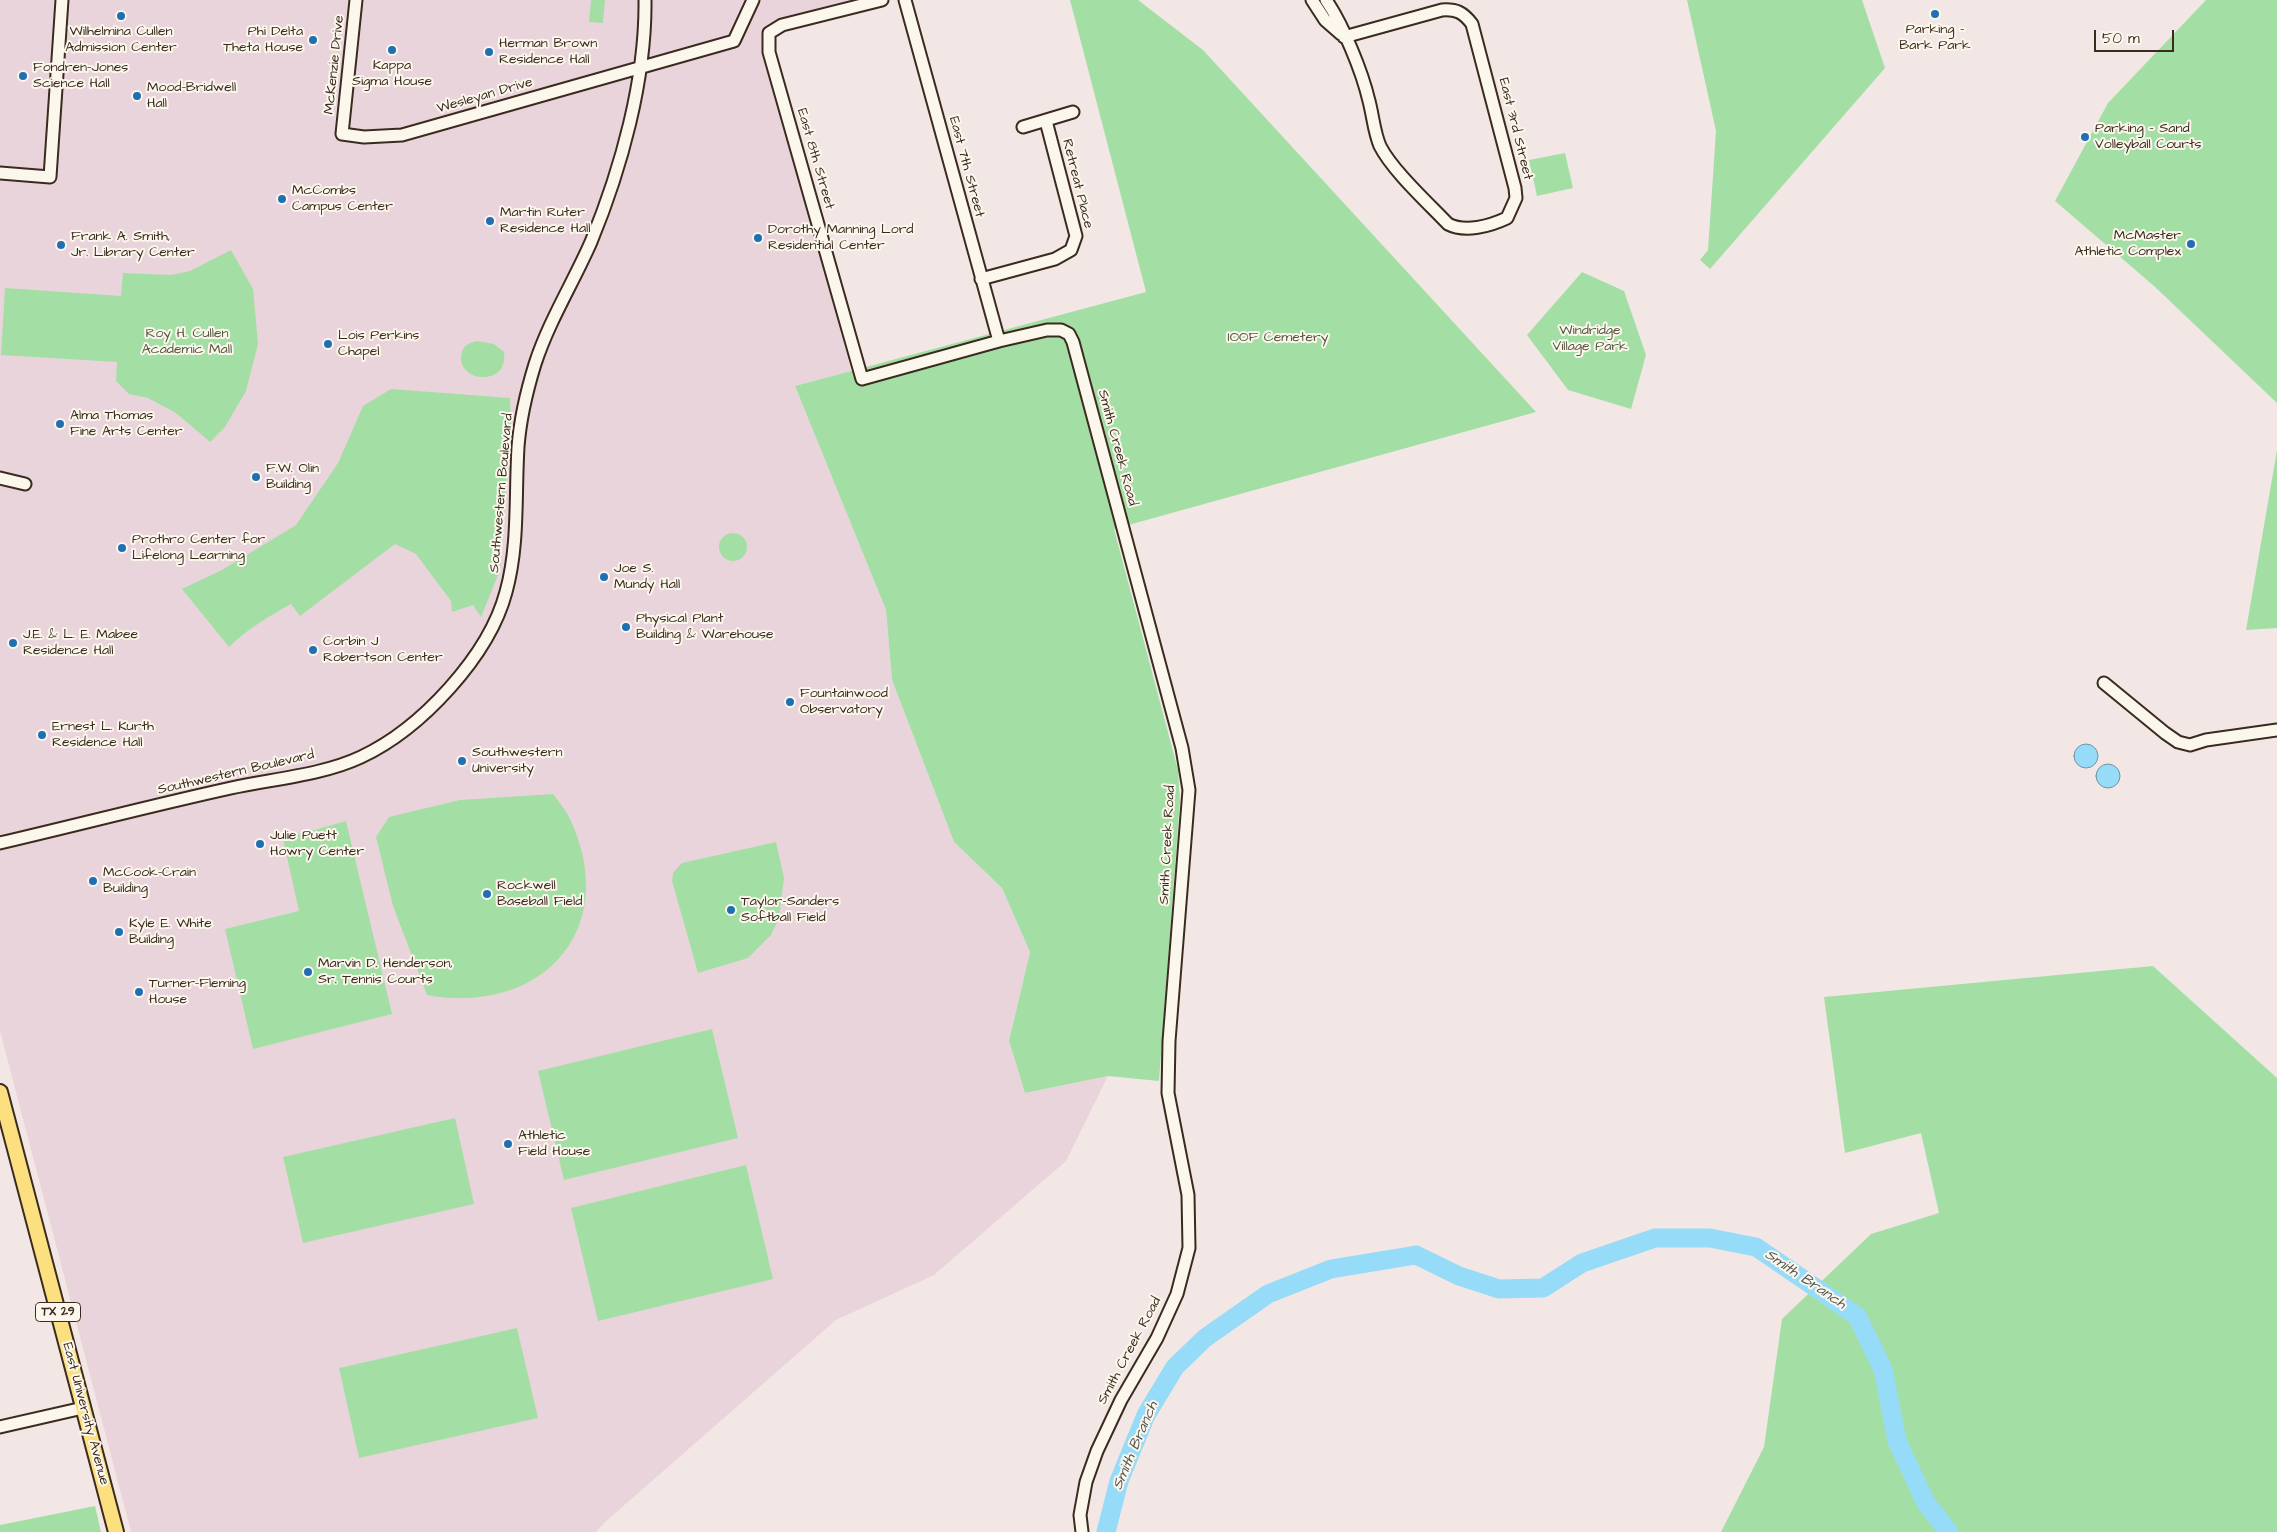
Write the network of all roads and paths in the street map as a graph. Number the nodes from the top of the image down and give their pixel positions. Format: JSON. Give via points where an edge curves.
{"nodes":[{"id":1,"x":62,"y":0,"type":"edge"},
{"id":2,"x":356,"y":0,"type":"edge"},
{"id":3,"x":644,"y":0,"type":"edge"},
{"id":4,"x":753,"y":0,"type":"edge"},
{"id":5,"x":882,"y":0,"type":"edge"},
{"id":6,"x":905,"y":0,"type":"edge"},
{"id":7,"x":1312,"y":0,"type":"edge"},
{"id":8,"x":1326,"y":0,"type":"edge"},
{"id":9,"x":1344,"y":37,"type":"junction"},
{"id":10,"x":641,"y":68,"type":"junction"},
{"id":11,"x":1072,"y":112,"type":"dead end"},
{"id":12,"x":1046,"y":120,"type":"junction"},
{"id":13,"x":1023,"y":127,"type":"dead end"},
{"id":14,"x":342,"y":134,"type":"joint"},
{"id":15,"x":0,"y":173,"type":"edge"},
{"id":16,"x":981,"y":279,"type":"junction"},
{"id":17,"x":999,"y":341,"type":"junction"},
{"id":18,"x":862,"y":379,"type":"joint"},
{"id":19,"x":0,"y":478,"type":"edge"},
{"id":20,"x":25,"y":484,"type":"dead end"},
{"id":21,"x":2104,"y":683,"type":"dead end"},
{"id":22,"x":2277,"y":730,"type":"edge"},
{"id":23,"x":0,"y":843,"type":"edge"},
{"id":24,"x":0,"y":1092,"type":"edge"},
{"id":25,"x":83,"y":1408,"type":"junction"},
{"id":26,"x":0,"y":1426,"type":"edge"},
{"id":27,"x":116,"y":1532,"type":"edge"},
{"id":28,"x":1082,"y":1532,"type":"edge"}],
"edges":[{"from":1,"to":15,"type":"street","via":[[50,176]]},
{"from":2,"to":14,"type":"street","name":"McKenzie Drive"},
{"from":3,"to":10,"type":"street","name":"Southwestern Boulevard"},
{"from":4,"to":10,"type":"street","name":"Wesleyan Drive","via":[[734,41]]},
{"from":5,"to":18,"type":"street","name":"East 8th Street","via":[[782,25],[769,33],[768,52]]},
{"from":6,"to":16,"type":"street","name":"East 7th Street"},
{"from":7,"to":9,"type":"street","name":"East 3rd Street"},
{"from":8,"to":9,"type":"street","name":"East 3rd Street"},
{"from":9,"to":9,"type":"street","name":"East 3rd Street","via":[[1442,10],[1455,9],[1466,15],[1472,24],[1515,188],[1516,198],[1507,218],[1469,228],[1456,228],[1448,224],[1388,159],[1380,146],[1369,101]]},
{"from":10,"to":14,"type":"street","name":"Wesleyan Drive","via":[[402,135],[364,137]]},
{"from":10,"to":23,"type":"street","name":"Southwestern Boulevard","via":[[609,194],[533,370],[518,445],[512,566],[506,595],[484,643],[465,673],[427,711],[362,757],[329,768]]},
{"from":11,"to":12,"type":"street"},
{"from":12,"to":13,"type":"street"},
{"from":12,"to":16,"type":"street","name":"Retreat Place","via":[[1076,236],[1071,250],[1055,259]]},
{"from":16,"to":17,"type":"street","name":"East 7th Street"},
{"from":17,"to":18,"type":"street","name":"Smith Creek Road"},
{"from":17,"to":28,"type":"street","name":"Smith Creek Road","via":[[1054,330],[1069,334],[1073,342],[1182,748],[1189,790],[1169,1041],[1168,1093],[1188,1195],[1189,1248],[1173,1303],[1097,1452],[1086,1482],[1080,1515]]},
{"from":19,"to":20,"type":"street"},
{"from":21,"to":22,"type":"street","via":[[2178,742],[2190,745]]},
{"from":24,"to":25,"type":"main road","name":"East University Avenue","number":"TX 29"},
{"from":25,"to":26,"type":"street"},
{"from":25,"to":27,"type":"main road","name":"East University Avenue","number":"TX 29"}]}
